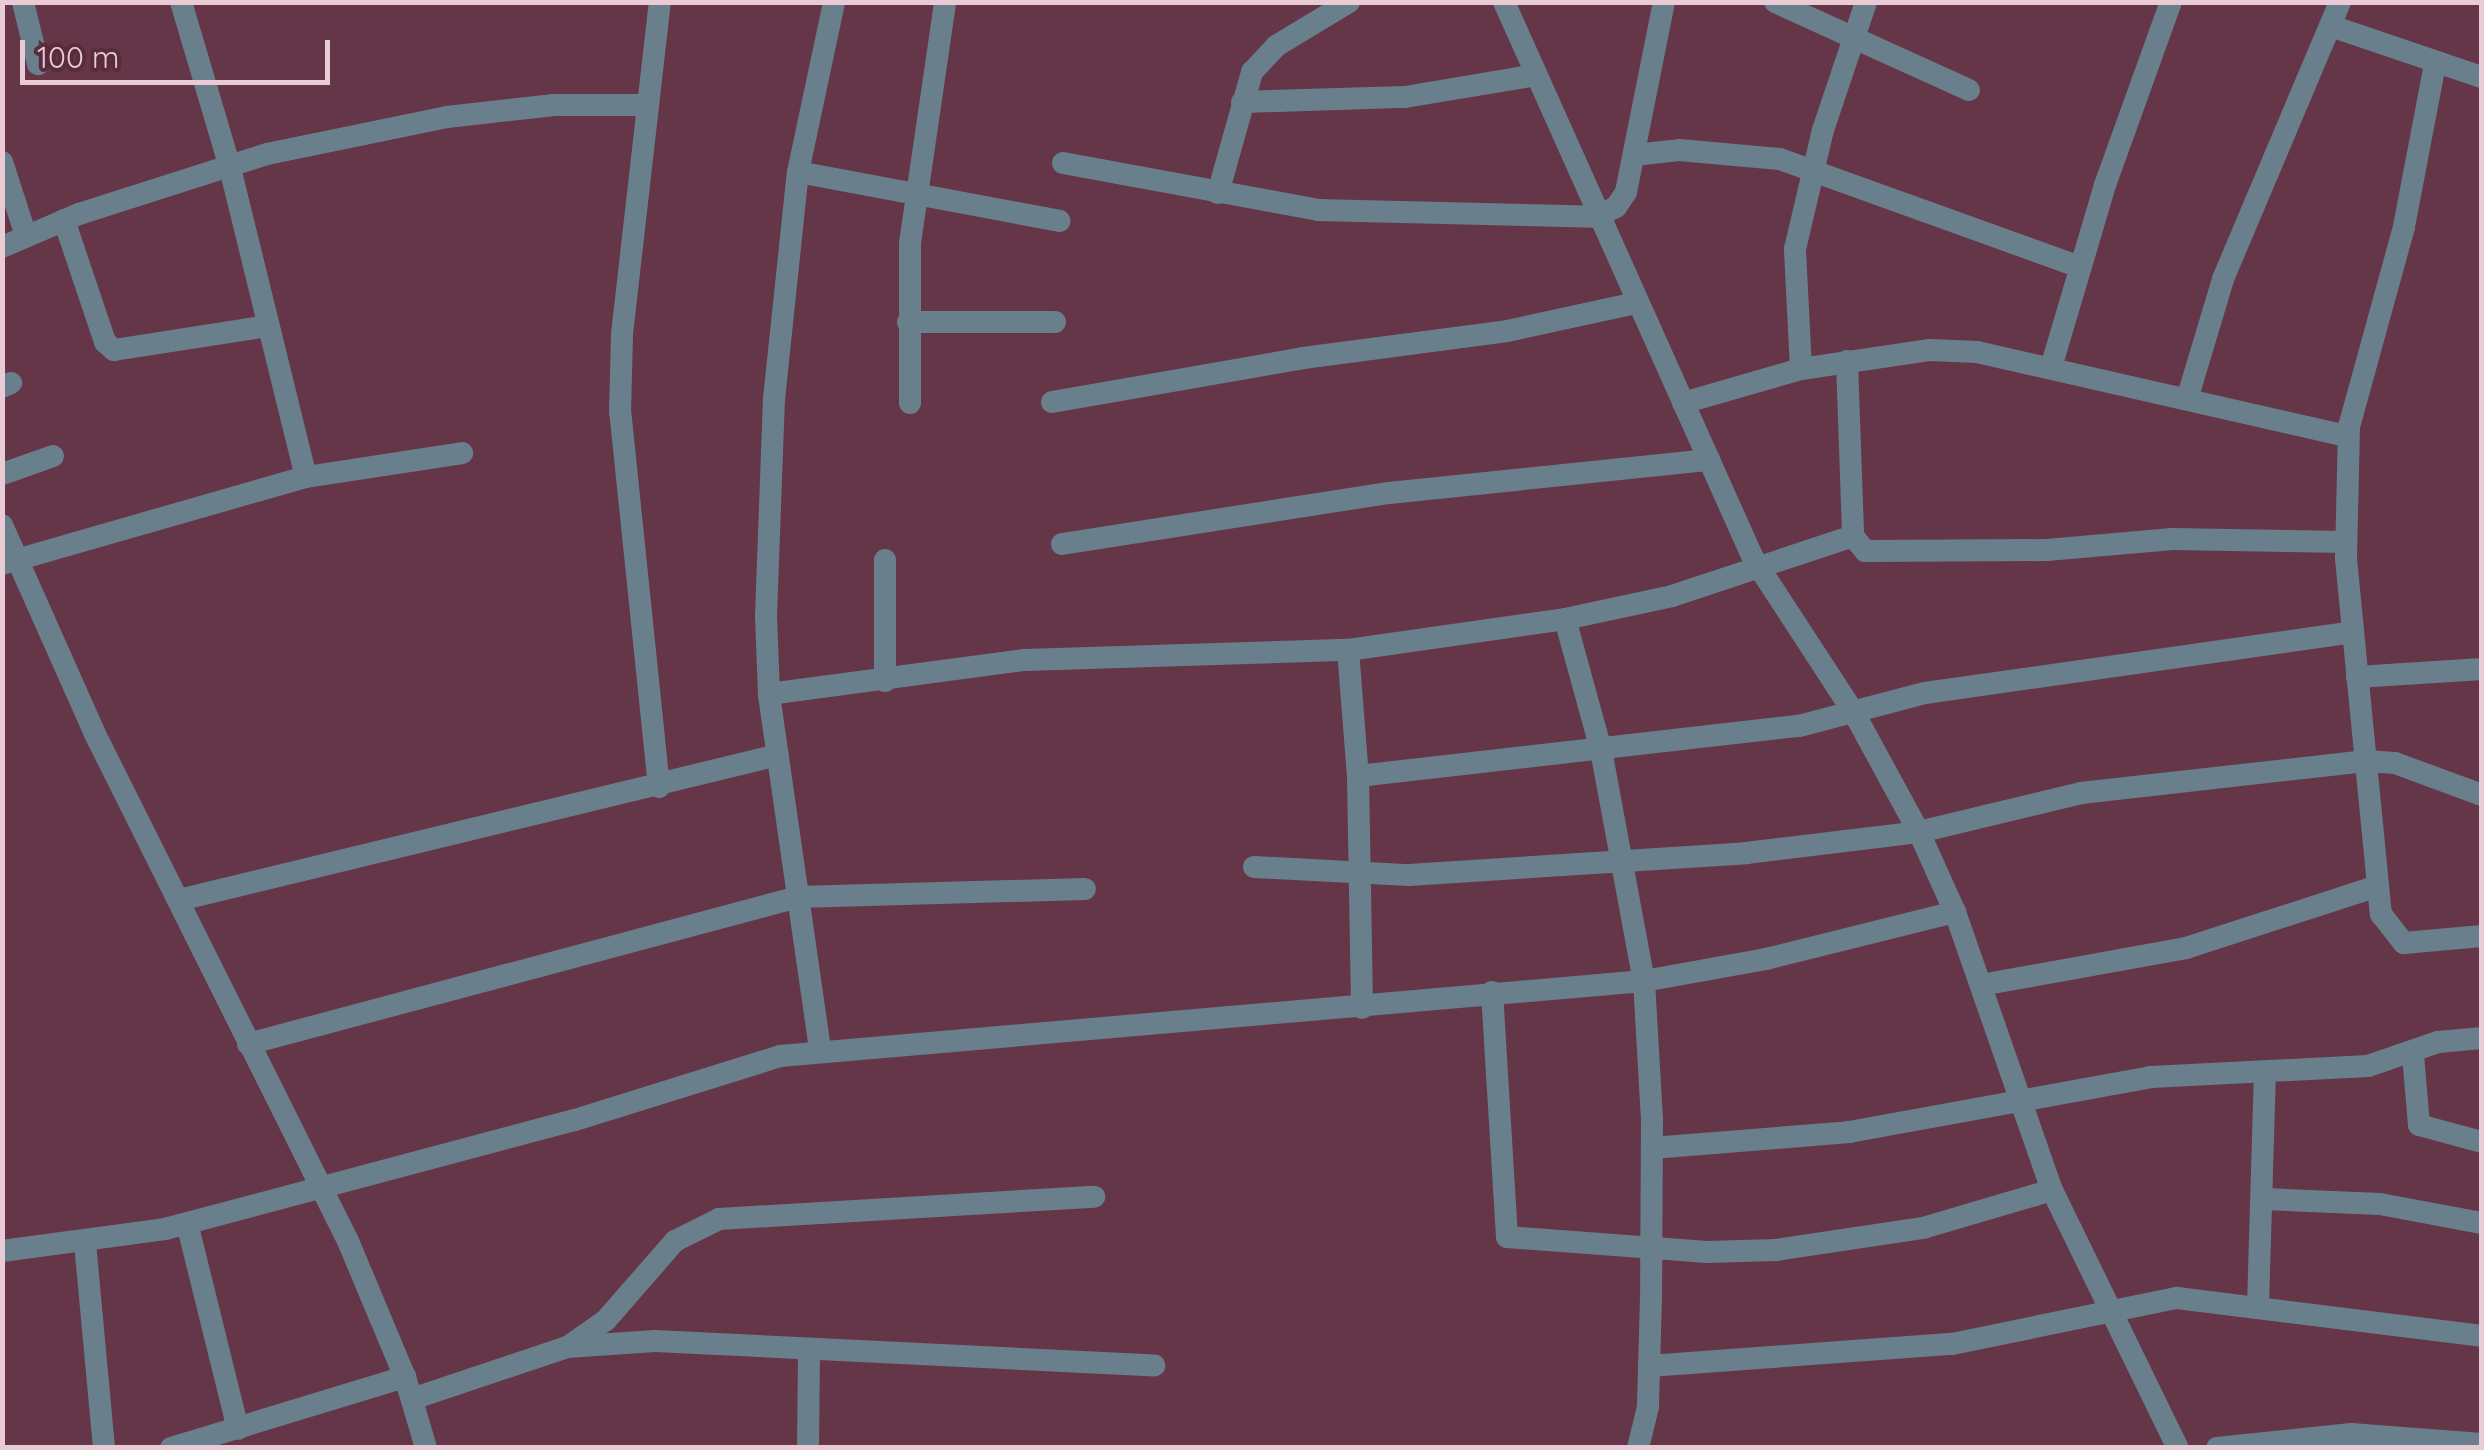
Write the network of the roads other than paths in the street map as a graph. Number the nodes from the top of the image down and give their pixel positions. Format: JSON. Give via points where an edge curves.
{"nodes":[{"id":1,"x":23,"y":2,"type":"edge"},
{"id":2,"x":181,"y":2,"type":"edge"},
{"id":3,"x":660,"y":2,"type":"edge"},
{"id":4,"x":834,"y":2,"type":"edge"},
{"id":5,"x":946,"y":2,"type":"edge"},
{"id":6,"x":1349,"y":2,"type":"edge"},
{"id":7,"x":1504,"y":2,"type":"edge"},
{"id":8,"x":1664,"y":2,"type":"edge"},
{"id":9,"x":1775,"y":2,"type":"edge"},
{"id":10,"x":1866,"y":2,"type":"edge"},
{"id":11,"x":2171,"y":2,"type":"edge"},
{"id":12,"x":2340,"y":2,"type":"edge"},
{"id":13,"x":2332,"y":26,"type":"junction"},
{"id":14,"x":1853,"y":40,"type":"junction"},
{"id":15,"x":38,"y":64,"type":"dead end"},
{"id":16,"x":2435,"y":64,"type":"junction"},
{"id":17,"x":1536,"y":76,"type":"junction"},
{"id":18,"x":2482,"y":77,"type":"edge"},
{"id":19,"x":1970,"y":90,"type":"dead end"},
{"id":20,"x":1242,"y":102,"type":"junction"},
{"id":21,"x":647,"y":105,"type":"junction"},
{"id":22,"x":1634,"y":156,"type":"junction"},
{"id":23,"x":2,"y":162,"type":"edge"},
{"id":24,"x":1064,"y":163,"type":"dead end"},
{"id":25,"x":229,"y":164,"type":"junction"},
{"id":26,"x":1814,"y":168,"type":"junction"},
{"id":27,"x":798,"y":172,"type":"junction"},
{"id":28,"x":1218,"y":194,"type":"junction"},
{"id":29,"x":918,"y":198,"type":"junction"},
{"id":30,"x":1597,"y":218,"type":"junction"},
{"id":31,"x":64,"y":220,"type":"junction"},
{"id":32,"x":1059,"y":222,"type":"dead end"},
{"id":33,"x":26,"y":236,"type":"junction"},
{"id":34,"x":2,"y":247,"type":"edge"},
{"id":35,"x":2080,"y":267,"type":"junction"},
{"id":36,"x":1636,"y":303,"type":"junction"},
{"id":37,"x":908,"y":322,"type":"junction"},
{"id":38,"x":1055,"y":322,"type":"dead end"},
{"id":39,"x":268,"y":326,"type":"junction"},
{"id":40,"x":1847,"y":362,"type":"junction"},
{"id":41,"x":2052,"y":364,"type":"junction"},
{"id":42,"x":1801,"y":368,"type":"junction"},
{"id":43,"x":2188,"y":396,"type":"junction"},
{"id":44,"x":1052,"y":402,"type":"dead end"},
{"id":45,"x":910,"y":404,"type":"dead end"},
{"id":46,"x":1683,"y":404,"type":"junction"},
{"id":47,"x":2348,"y":436,"type":"junction"},
{"id":48,"x":462,"y":453,"type":"dead end"},
{"id":49,"x":54,"y":456,"type":"dead end"},
{"id":50,"x":1709,"y":460,"type":"junction"},
{"id":51,"x":2,"y":474,"type":"edge"},
{"id":52,"x":306,"y":477,"type":"junction"},
{"id":53,"x":2,"y":524,"type":"edge"},
{"id":54,"x":1854,"y":536,"type":"junction"},
{"id":55,"x":2346,"y":542,"type":"junction"},
{"id":56,"x":1062,"y":544,"type":"dead end"},
{"id":57,"x":885,"y":560,"type":"dead end"},
{"id":58,"x":11,"y":562,"type":"edge"},
{"id":59,"x":1760,"y":567,"type":"junction"},
{"id":60,"x":1565,"y":619,"type":"junction"},
{"id":61,"x":2352,"y":632,"type":"junction"},
{"id":62,"x":1348,"y":650,"type":"junction"},
{"id":63,"x":2482,"y":669,"type":"edge"},
{"id":64,"x":2357,"y":676,"type":"junction"},
{"id":65,"x":885,"y":680,"type":"junction"},
{"id":66,"x":769,"y":694,"type":"junction"},
{"id":67,"x":1854,"y":713,"type":"junction"},
{"id":68,"x":1601,"y":750,"type":"junction"},
{"id":69,"x":778,"y":755,"type":"junction"},
{"id":70,"x":2366,"y":761,"type":"junction"},
{"id":71,"x":1358,"y":776,"type":"junction"},
{"id":72,"x":659,"y":787,"type":"junction"},
{"id":73,"x":2482,"y":795,"type":"edge"},
{"id":74,"x":1919,"y":832,"type":"junction"},
{"id":75,"x":1621,"y":858,"type":"junction"},
{"id":76,"x":1254,"y":867,"type":"dead end"},
{"id":77,"x":1360,"y":873,"type":"junction"},
{"id":78,"x":2375,"y":887,"type":"junction"},
{"id":79,"x":1085,"y":889,"type":"dead end"},
{"id":80,"x":798,"y":897,"type":"junction"},
{"id":81,"x":179,"y":900,"type":"junction"},
{"id":82,"x":1955,"y":912,"type":"junction"},
{"id":83,"x":2482,"y":936,"type":"edge"},
{"id":84,"x":1644,"y":981,"type":"junction"},
{"id":85,"x":1981,"y":985,"type":"junction"},
{"id":86,"x":1492,"y":992,"type":"junction"},
{"id":87,"x":1362,"y":1008,"type":"junction"},
{"id":88,"x":2482,"y":1038,"type":"edge"},
{"id":89,"x":248,"y":1044,"type":"junction"},
{"id":90,"x":820,"y":1049,"type":"junction"},
{"id":91,"x":2414,"y":1055,"type":"junction"},
{"id":92,"x":2265,"y":1072,"type":"junction"},
{"id":93,"x":2023,"y":1105,"type":"junction"},
{"id":94,"x":2482,"y":1142,"type":"edge"},
{"id":95,"x":1652,"y":1148,"type":"junction"},
{"id":96,"x":320,"y":1188,"type":"junction"},
{"id":97,"x":2052,"y":1190,"type":"junction"},
{"id":98,"x":1094,"y":1197,"type":"dead end"},
{"id":99,"x":2265,"y":1199,"type":"junction"},
{"id":100,"x":2482,"y":1222,"type":"edge"},
{"id":101,"x":188,"y":1223,"type":"junction"},
{"id":102,"x":86,"y":1243,"type":"junction"},
{"id":103,"x":1652,"y":1248,"type":"junction"},
{"id":104,"x":2,"y":1251,"type":"edge"},
{"id":105,"x":2258,"y":1306,"type":"junction"},
{"id":106,"x":2111,"y":1310,"type":"junction"},
{"id":107,"x":2482,"y":1336,"type":"edge"},
{"id":108,"x":567,"y":1348,"type":"junction"},
{"id":109,"x":809,"y":1351,"type":"junction"},
{"id":110,"x":1154,"y":1365,"type":"dead end"},
{"id":111,"x":1649,"y":1366,"type":"junction"},
{"id":112,"x":409,"y":1388,"type":"junction"},
{"id":113,"x":238,"y":1429,"type":"junction"},
{"id":114,"x":2482,"y":1444,"type":"edge"},
{"id":115,"x":104,"y":1448,"type":"edge"},
{"id":116,"x":170,"y":1448,"type":"edge"},
{"id":117,"x":426,"y":1448,"type":"edge"},
{"id":118,"x":808,"y":1448,"type":"edge"},
{"id":119,"x":1638,"y":1448,"type":"edge"},
{"id":120,"x":2178,"y":1448,"type":"edge"},
{"id":121,"x":2217,"y":1448,"type":"edge"}],
"edges":[{"from":1,"to":15,"type":"street"},
{"from":2,"to":25,"type":"street"},
{"from":3,"to":21,"type":"street"},
{"from":4,"to":27,"type":"street"},
{"from":5,"to":29,"type":"street"},
{"from":6,"to":20,"type":"street","via":[[1261,59]]},
{"from":7,"to":17,"type":"street"},
{"from":8,"to":22,"type":"street"},
{"from":9,"to":14,"type":"street"},
{"from":10,"to":14,"type":"street"},
{"from":11,"to":35,"type":"street"},
{"from":12,"to":13,"type":"street"},
{"from":13,"to":16,"type":"street"},
{"from":13,"to":43,"type":"street","via":[[2222,278]]},
{"from":14,"to":19,"type":"street"},
{"from":14,"to":26,"type":"street"},
{"from":16,"to":18,"type":"street"},
{"from":16,"to":47,"type":"street","via":[[2404,227]]},
{"from":17,"to":20,"type":"street","via":[[1406,96]]},
{"from":17,"to":30,"type":"street"},
{"from":20,"to":28,"type":"street"},
{"from":21,"to":25,"type":"street","via":[[554,105],[447,118]]},
{"from":21,"to":72,"type":"street","via":[[620,412]]},
{"from":22,"to":26,"type":"street","via":[[1749,153]]},
{"from":22,"to":30,"type":"street","via":[[1621,201]]},
{"from":23,"to":33,"type":"street"},
{"from":24,"to":28,"type":"street"},
{"from":25,"to":31,"type":"street"},
{"from":25,"to":39,"type":"street"},
{"from":26,"to":35,"type":"street"},
{"from":26,"to":42,"type":"street","via":[[1794,248]]},
{"from":27,"to":29,"type":"street"},
{"from":27,"to":66,"type":"street","via":[[774,399]]},
{"from":28,"to":30,"type":"street","via":[[1375,214]]},
{"from":29,"to":32,"type":"street"},
{"from":29,"to":37,"type":"street"},
{"from":30,"to":36,"type":"street"},
{"from":31,"to":33,"type":"street"},
{"from":31,"to":39,"type":"street","via":[[105,342],[114,350]]},
{"from":33,"to":34,"type":"street"},
{"from":35,"to":41,"type":"street"},
{"from":36,"to":44,"type":"street","via":[[1508,331]]},
{"from":36,"to":46,"type":"street"},
{"from":37,"to":38,"type":"street"},
{"from":37,"to":45,"type":"street"},
{"from":39,"to":52,"type":"street"},
{"from":40,"to":41,"type":"street","via":[[1929,350]]},
{"from":40,"to":42,"type":"street"},
{"from":40,"to":54,"type":"street"},
{"from":41,"to":43,"type":"street"},
{"from":42,"to":46,"type":"street"},
{"from":43,"to":47,"type":"street"},
{"from":46,"to":50,"type":"street"},
{"from":47,"to":55,"type":"street"},
{"from":48,"to":52,"type":"street"},
{"from":49,"to":51,"type":"street"},
{"from":50,"to":56,"type":"street","via":[[1389,493]]},
{"from":50,"to":59,"type":"street"},
{"from":52,"to":58,"type":"street"},
{"from":53,"to":58,"type":"street"},
{"from":54,"to":55,"type":"street","via":[[1860,548],[1886,553],[2173,539]]},
{"from":54,"to":59,"type":"street"},
{"from":55,"to":61,"type":"street"},
{"from":57,"to":65,"type":"street"},
{"from":58,"to":81,"type":"street"},
{"from":59,"to":60,"type":"street","via":[[1672,596]]},
{"from":59,"to":67,"type":"street"},
{"from":60,"to":62,"type":"street"},
{"from":60,"to":68,"type":"street"},
{"from":61,"to":64,"type":"street"},
{"from":61,"to":67,"type":"street","via":[[1925,692]]},
{"from":62,"to":65,"type":"street","via":[[1025,660]]},
{"from":62,"to":71,"type":"street"},
{"from":63,"to":64,"type":"street"},
{"from":64,"to":70,"type":"street"},
{"from":65,"to":66,"type":"street"},
{"from":66,"to":69,"type":"street"},
{"from":67,"to":68,"type":"street"},
{"from":67,"to":74,"type":"street"},
{"from":68,"to":71,"type":"street"},
{"from":68,"to":75,"type":"street"},
{"from":69,"to":72,"type":"street"},
{"from":69,"to":80,"type":"street"},
{"from":70,"to":73,"type":"street","via":[[2396,763]]},
{"from":70,"to":74,"type":"street","via":[[2045,799]]},
{"from":70,"to":78,"type":"street"},
{"from":71,"to":77,"type":"street"},
{"from":72,"to":81,"type":"street"},
{"from":74,"to":75,"type":"street","via":[[1746,853]]},
{"from":74,"to":82,"type":"street"},
{"from":75,"to":77,"type":"street"},
{"from":75,"to":84,"type":"street"},
{"from":76,"to":77,"type":"street"},
{"from":77,"to":87,"type":"street"},
{"from":78,"to":83,"type":"street","via":[[2396,939],[2423,944]]},
{"from":78,"to":85,"type":"street","via":[[2186,948]]},
{"from":79,"to":80,"type":"street"},
{"from":80,"to":89,"type":"street"},
{"from":80,"to":90,"type":"street"},
{"from":81,"to":89,"type":"street"},
{"from":82,"to":84,"type":"street","via":[[1766,960]]},
{"from":82,"to":85,"type":"street"},
{"from":84,"to":86,"type":"street"},
{"from":84,"to":95,"type":"street"},
{"from":85,"to":93,"type":"street"},
{"from":86,"to":87,"type":"street"},
{"from":86,"to":103,"type":"street","via":[[1505,1234]]},
{"from":87,"to":90,"type":"street"},
{"from":88,"to":91,"type":"street","via":[[2438,1042]]},
{"from":89,"to":96,"type":"street"},
{"from":90,"to":96,"type":"street"},
{"from":91,"to":92,"type":"street","via":[[2368,1066]]},
{"from":91,"to":94,"type":"street","via":[[2419,1125]]},
{"from":92,"to":93,"type":"street","via":[[2152,1077]]},
{"from":92,"to":99,"type":"street"},
{"from":93,"to":95,"type":"street","via":[[1850,1132]]},
{"from":93,"to":97,"type":"street"},
{"from":95,"to":103,"type":"street"},
{"from":96,"to":101,"type":"street"},
{"from":96,"to":112,"type":"street"},
{"from":97,"to":103,"type":"street","via":[[1971,1216],[1858,1239],[1776,1250]]},
{"from":97,"to":106,"type":"street"},
{"from":98,"to":108,"type":"street","via":[[719,1219],[675,1241],[606,1320]]},
{"from":99,"to":100,"type":"street","via":[[2380,1204]]},
{"from":99,"to":105,"type":"street"},
{"from":101,"to":102,"type":"street"},
{"from":101,"to":113,"type":"street"},
{"from":102,"to":104,"type":"street"},
{"from":102,"to":115,"type":"street"},
{"from":103,"to":111,"type":"street"},
{"from":105,"to":106,"type":"street","via":[[2177,1298]]},
{"from":105,"to":107,"type":"street"},
{"from":106,"to":111,"type":"street","via":[[1952,1344]]},
{"from":106,"to":120,"type":"street"},
{"from":108,"to":109,"type":"street","via":[[655,1341]]},
{"from":108,"to":112,"type":"street"},
{"from":109,"to":110,"type":"street"},
{"from":109,"to":118,"type":"street"},
{"from":111,"to":119,"type":"street"},
{"from":112,"to":113,"type":"street"},
{"from":112,"to":117,"type":"street"},
{"from":113,"to":116,"type":"street"},
{"from":114,"to":121,"type":"street","via":[[2350,1434]]}]}
